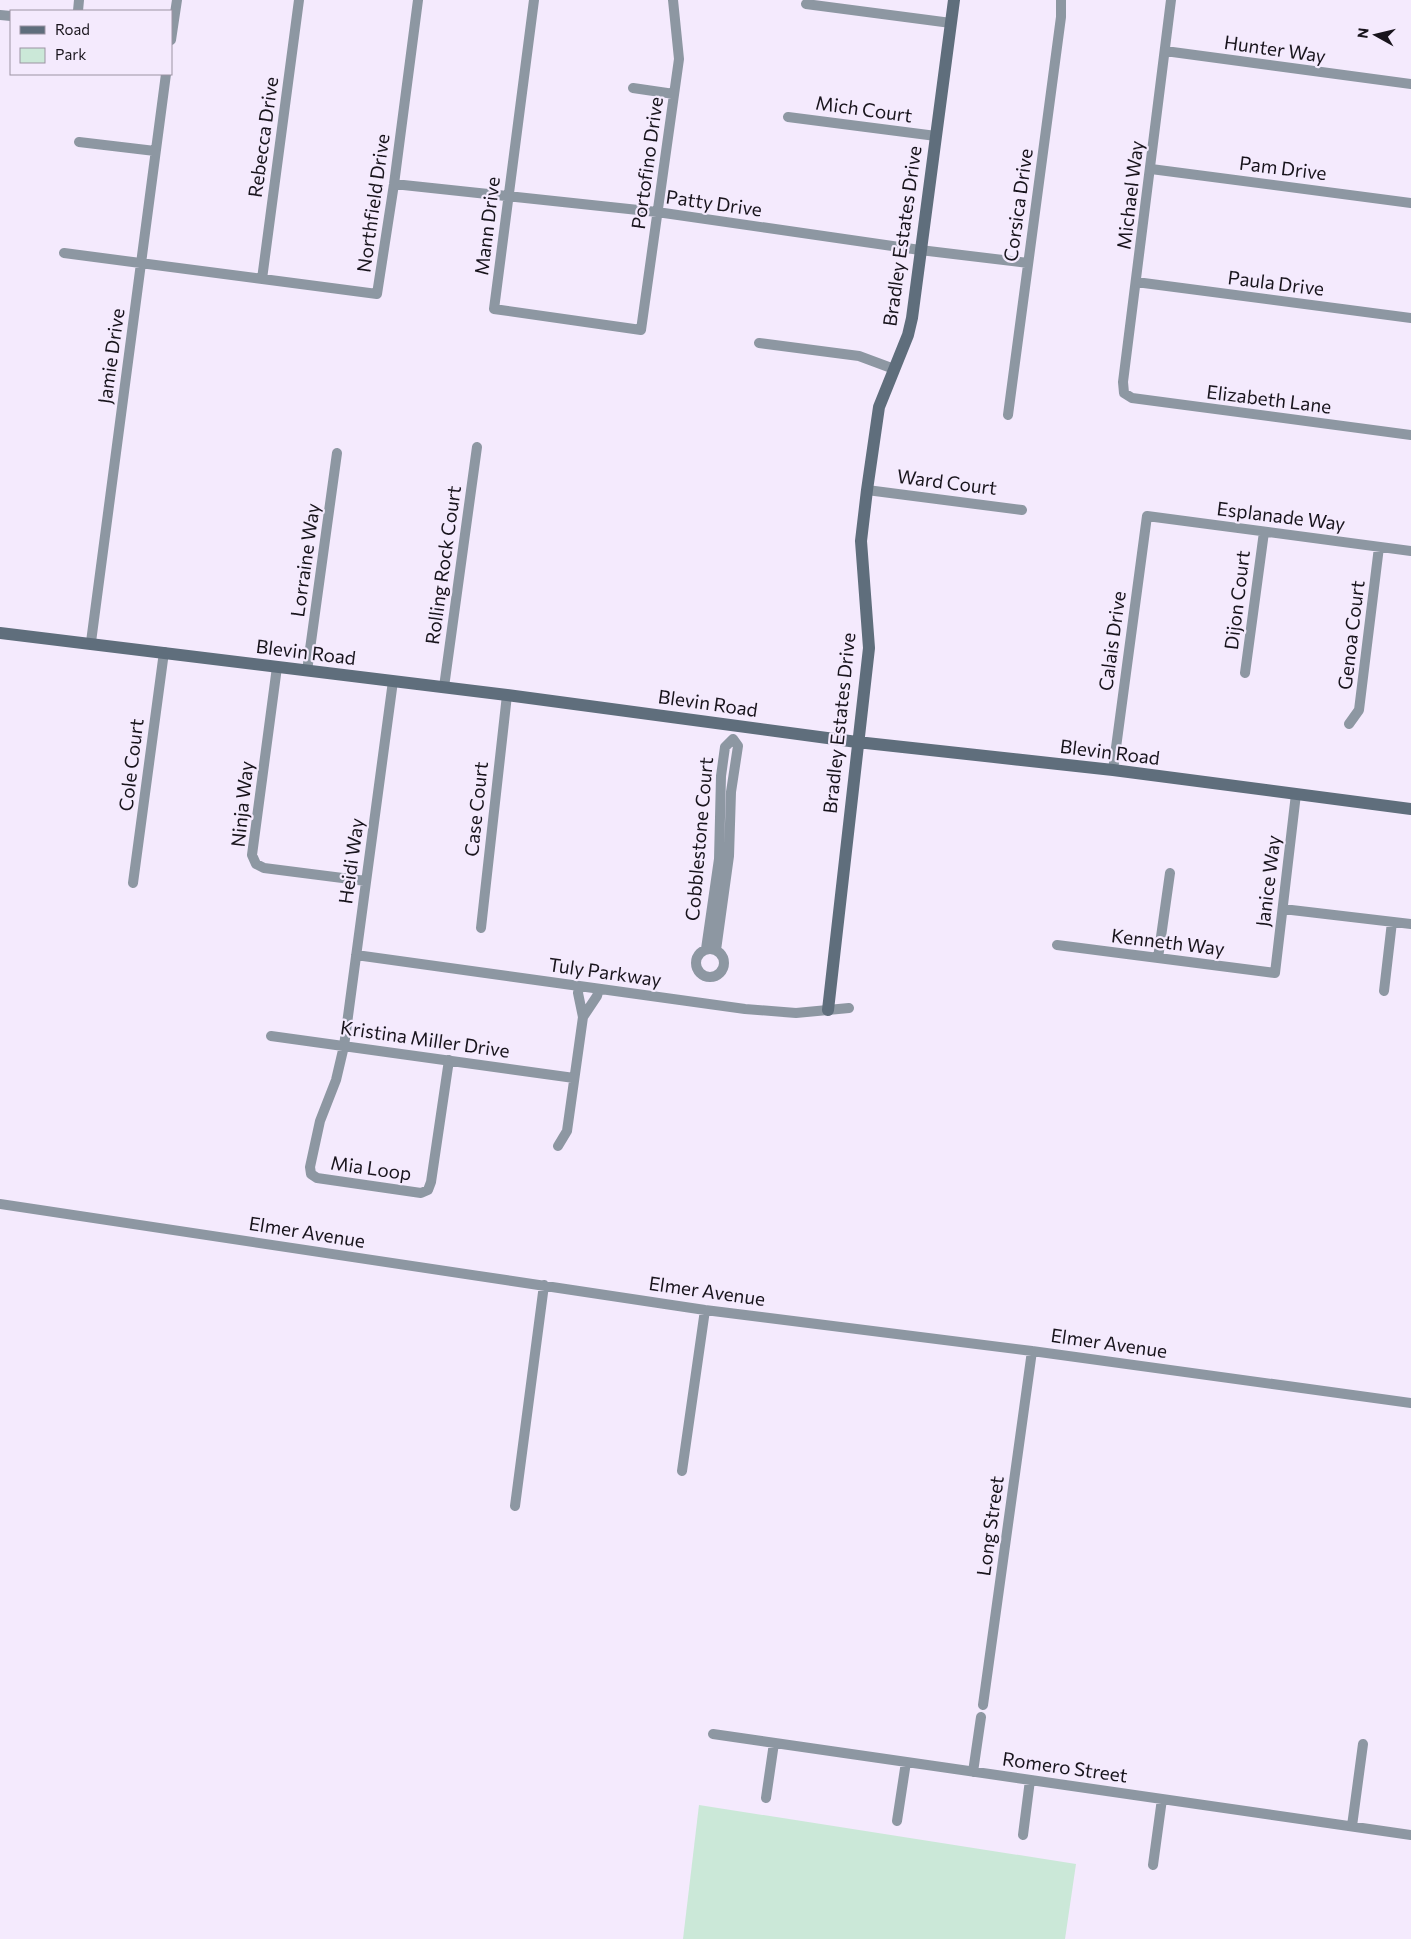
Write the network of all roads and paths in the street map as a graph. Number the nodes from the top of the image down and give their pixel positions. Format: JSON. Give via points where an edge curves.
{"nodes":[{"id":1,"x":177,"y":0,"type":"edge"},
{"id":2,"x":299,"y":0,"type":"edge"},
{"id":3,"x":418,"y":0,"type":"edge"},
{"id":4,"x":534,"y":0,"type":"edge"},
{"id":5,"x":673,"y":0,"type":"edge"},
{"id":6,"x":954,"y":0,"type":"edge"},
{"id":7,"x":1061,"y":0,"type":"edge"},
{"id":8,"x":1171,"y":0,"type":"edge"},
{"id":9,"x":806,"y":4,"type":"dead end"},
{"id":10,"x":951,"y":23,"type":"junction"},
{"id":11,"x":172,"y":32,"type":"edge"},
{"id":12,"x":1165,"y":52,"type":"junction"},
{"id":13,"x":166,"y":75,"type":"edge"},
{"id":14,"x":1411,"y":84,"type":"edge"},
{"id":15,"x":633,"y":88,"type":"dead end"},
{"id":16,"x":674,"y":94,"type":"junction"},
{"id":17,"x":788,"y":116,"type":"dead end"},
{"id":18,"x":936,"y":136,"type":"junction"},
{"id":19,"x":79,"y":142,"type":"dead end"},
{"id":20,"x":155,"y":151,"type":"junction"},
{"id":21,"x":1151,"y":169,"type":"junction"},
{"id":22,"x":394,"y":184,"type":"junction"},
{"id":23,"x":508,"y":198,"type":"junction"},
{"id":24,"x":1411,"y":203,"type":"edge"},
{"id":25,"x":657,"y":212,"type":"junction"},
{"id":26,"x":920,"y":250,"type":"junction"},
{"id":27,"x":64,"y":253,"type":"dead end"},
{"id":28,"x":1028,"y":262,"type":"junction"},
{"id":29,"x":141,"y":263,"type":"junction"},
{"id":30,"x":262,"y":279,"type":"junction"},
{"id":31,"x":1136,"y":282,"type":"junction"},
{"id":32,"x":1411,"y":318,"type":"edge"},
{"id":33,"x":642,"y":330,"type":"joint"},
{"id":34,"x":759,"y":343,"type":"dead end"},
{"id":35,"x":894,"y":369,"type":"junction"},
{"id":36,"x":1124,"y":393,"type":"joint"},
{"id":37,"x":1008,"y":415,"type":"dead end"},
{"id":38,"x":1411,"y":435,"type":"edge"},
{"id":39,"x":477,"y":447,"type":"dead end"},
{"id":40,"x":337,"y":453,"type":"dead end"},
{"id":41,"x":867,"y":490,"type":"junction"},
{"id":42,"x":1022,"y":510,"type":"dead end"},
{"id":43,"x":1147,"y":516,"type":"joint"},
{"id":44,"x":1264,"y":532,"type":"junction"},
{"id":45,"x":1379,"y":547,"type":"junction"},
{"id":46,"x":1411,"y":551,"type":"edge"},
{"id":47,"x":0,"y":632,"type":"edge"},
{"id":48,"x":91,"y":642,"type":"junction"},
{"id":49,"x":164,"y":652,"type":"junction"},
{"id":50,"x":277,"y":667,"type":"junction"},
{"id":51,"x":307,"y":671,"type":"junction"},
{"id":52,"x":1245,"y":673,"type":"dead end"},
{"id":53,"x":393,"y":681,"type":"junction"},
{"id":54,"x":444,"y":687,"type":"junction"},
{"id":55,"x":507,"y":695,"type":"junction"},
{"id":56,"x":1349,"y":724,"type":"dead end"},
{"id":57,"x":734,"y":726,"type":"junction"},
{"id":58,"x":858,"y":742,"type":"junction"},
{"id":59,"x":1113,"y":770,"type":"junction"},
{"id":60,"x":1296,"y":794,"type":"junction"},
{"id":61,"x":1411,"y":809,"type":"edge"},
{"id":62,"x":1170,"y":873,"type":"dead end"},
{"id":63,"x":366,"y":881,"type":"junction"},
{"id":64,"x":133,"y":883,"type":"dead end"},
{"id":65,"x":1283,"y":909,"type":"junction"},
{"id":66,"x":1392,"y":922,"type":"junction"},
{"id":67,"x":1411,"y":924,"type":"edge"},
{"id":68,"x":480,"y":928,"type":"dead end"},
{"id":69,"x":1057,"y":945,"type":"dead end"},
{"id":70,"x":711,"y":949,"type":"dead end"},
{"id":71,"x":356,"y":955,"type":"junction"},
{"id":72,"x":1158,"y":958,"type":"junction"},
{"id":73,"x":1275,"y":973,"type":"joint"},
{"id":74,"x":579,"y":986,"type":"junction"},
{"id":75,"x":599,"y":989,"type":"junction"},
{"id":76,"x":1384,"y":991,"type":"dead end"},
{"id":77,"x":849,"y":1008,"type":"dead end"},
{"id":78,"x":828,"y":1010,"type":"junction"},
{"id":79,"x":583,"y":1017,"type":"junction"},
{"id":80,"x":271,"y":1036,"type":"dead end"},
{"id":81,"x":344,"y":1046,"type":"junction"},
{"id":82,"x":449,"y":1060,"type":"junction"},
{"id":83,"x":574,"y":1078,"type":"junction"},
{"id":84,"x":558,"y":1146,"type":"dead end"},
{"id":85,"x":0,"y":1204,"type":"edge"},
{"id":86,"x":544,"y":1285,"type":"junction"},
{"id":87,"x":704,"y":1310,"type":"junction"},
{"id":88,"x":1032,"y":1351,"type":"junction"},
{"id":89,"x":1411,"y":1402,"type":"edge"},
{"id":90,"x":682,"y":1471,"type":"dead end"},
{"id":91,"x":515,"y":1506,"type":"dead end"},
{"id":92,"x":983,"y":1705,"type":"dead end"},
{"id":93,"x":981,"y":1716,"type":"dead end"},
{"id":94,"x":713,"y":1734,"type":"dead end"},
{"id":95,"x":774,"y":1743,"type":"junction"},
{"id":96,"x":1363,"y":1744,"type":"dead end"},
{"id":97,"x":906,"y":1762,"type":"junction"},
{"id":98,"x":973,"y":1772,"type":"junction"},
{"id":99,"x":1030,"y":1780,"type":"junction"},
{"id":100,"x":766,"y":1798,"type":"dead end"},
{"id":101,"x":1162,"y":1799,"type":"junction"},
{"id":102,"x":897,"y":1821,"type":"dead end"},
{"id":103,"x":1352,"y":1826,"type":"junction"},
{"id":104,"x":1023,"y":1835,"type":"dead end"},
{"id":105,"x":1411,"y":1835,"type":"edge"},
{"id":106,"x":1153,"y":1865,"type":"dead end"}],
"edges":[{"from":1,"to":11,"type":"street"},
{"from":2,"to":30,"type":"street","name":"Rebecca Drive"},
{"from":3,"to":22,"type":"street","name":"Northfield Drive"},
{"from":4,"to":23,"type":"street","name":"Mann Drive"},
{"from":5,"to":16,"type":"street","name":"Portofino Drive","via":[[679,59]]},
{"from":6,"to":10,"type":"street","name":"Bradley Estates Drive"},
{"from":7,"to":28,"type":"street","name":"Corsica Drive"},
{"from":8,"to":12,"type":"street","name":"Michael Way"},
{"from":9,"to":10,"type":"street"},
{"from":10,"to":18,"type":"street","name":"Bradley Estates Drive"},
{"from":12,"to":14,"type":"street","name":"Hunter Way"},
{"from":12,"to":21,"type":"street","name":"Michael Way"},
{"from":13,"to":20,"type":"street","name":"Jamie Drive"},
{"from":15,"to":16,"type":"street"},
{"from":16,"to":25,"type":"street","name":"Portofino Drive"},
{"from":17,"to":18,"type":"street","name":"Mich Court"},
{"from":18,"to":26,"type":"street","name":"Bradley Estates Drive"},
{"from":19,"to":20,"type":"street"},
{"from":20,"to":29,"type":"street","name":"Jamie Drive"},
{"from":21,"to":24,"type":"street","name":"Pam Drive"},
{"from":21,"to":31,"type":"street","name":"Michael Way"},
{"from":22,"to":23,"type":"street","name":"Patty Drive"},
{"from":22,"to":30,"type":"street","name":"Northfield Drive","via":[[377,294]]},
{"from":23,"to":25,"type":"street","name":"Patty Drive"},
{"from":23,"to":33,"type":"street","name":"Mann Drive","via":[[494,309]]},
{"from":25,"to":26,"type":"street","name":"Patty Drive"},
{"from":25,"to":33,"type":"street","name":"Portofino Drive"},
{"from":26,"to":28,"type":"street","name":"Patty Drive"},
{"from":26,"to":35,"type":"street","name":"Bradley Estates Drive","via":[[912,318]]},
{"from":27,"to":29,"type":"street","name":"Northfield Drive"},
{"from":28,"to":37,"type":"street","name":"Corsica Drive"},
{"from":29,"to":30,"type":"street","name":"Northfield Drive"},
{"from":29,"to":48,"type":"street","name":"Jamie Drive"},
{"from":31,"to":32,"type":"street","name":"Paula Drive"},
{"from":31,"to":36,"type":"street","name":"Michael Way"},
{"from":34,"to":35,"type":"street","via":[[859,356]]},
{"from":35,"to":41,"type":"street","name":"Bradley Estates Drive","via":[[879,407]]},
{"from":36,"to":38,"type":"street","name":"Elizabeth Lane","via":[[1132,398]]},
{"from":39,"to":54,"type":"street","name":"Rolling Rock Court"},
{"from":40,"to":51,"type":"street","name":"Lorraine Way"},
{"from":41,"to":42,"type":"street","name":"Ward Court"},
{"from":41,"to":58,"type":"street","name":"Bradley Estates Drive","via":[[861,541],[869,648]]},
{"from":43,"to":44,"type":"street","name":"Esplanade Way"},
{"from":43,"to":59,"type":"street","name":"Calais Drive"},
{"from":44,"to":45,"type":"street","name":"Esplanade Way"},
{"from":44,"to":52,"type":"street","name":"Dijon Court"},
{"from":45,"to":46,"type":"street","name":"Esplanade Way"},
{"from":45,"to":56,"type":"street","name":"Genoa Court","via":[[1360,710]]},
{"from":47,"to":48,"type":"street","name":"Blevin Road"},
{"from":48,"to":49,"type":"street","name":"Blevin Road"},
{"from":49,"to":50,"type":"street","name":"Blevin Road"},
{"from":49,"to":64,"type":"street","name":"Cole Court"},
{"from":50,"to":51,"type":"street","name":"Blevin Road"},
{"from":50,"to":63,"type":"street","name":"Ninja Way","via":[[252,855],[256,864],[264,868]]},
{"from":51,"to":53,"type":"street","name":"Blevin Road"},
{"from":53,"to":54,"type":"street","name":"Blevin Road"},
{"from":53,"to":63,"type":"street","name":"Heidi Way"},
{"from":54,"to":55,"type":"street","name":"Blevin Road"},
{"from":55,"to":57,"type":"street","name":"Blevin Road"},
{"from":55,"to":68,"type":"street","name":"Case Court"},
{"from":57,"to":58,"type":"street","name":"Blevin Road"},
{"from":57,"to":70,"type":"street","name":"Cobblestone Court","via":[[733,739],[725,747],[722,871]]},
{"from":58,"to":59,"type":"street","name":"Blevin Road"},
{"from":58,"to":78,"type":"street","name":"Bradley Estates Drive"},
{"from":59,"to":60,"type":"street","name":"Blevin Road"},
{"from":60,"to":61,"type":"street","name":"Blevin Road"},
{"from":60,"to":65,"type":"street","name":"Janice Way"},
{"from":62,"to":72,"type":"street"},
{"from":63,"to":71,"type":"street","name":"Heidi Way"},
{"from":65,"to":66,"type":"street"},
{"from":65,"to":73,"type":"street","name":"Janice Way"},
{"from":66,"to":67,"type":"street"},
{"from":66,"to":76,"type":"street"},
{"from":69,"to":72,"type":"street","name":"Kenneth Way"},
{"from":71,"to":74,"type":"street","name":"Tuly Parkway"},
{"from":71,"to":81,"type":"street","name":"Heidi Way"},
{"from":72,"to":73,"type":"street","name":"Kenneth Way"},
{"from":74,"to":75,"type":"street","name":"Tuly Parkway"},
{"from":74,"to":79,"type":"street"},
{"from":75,"to":78,"type":"street","name":"Tuly Parkway","via":[[775,1012]]},
{"from":75,"to":79,"type":"street","via":[[598,996]]},
{"from":77,"to":78,"type":"street","name":"Tuly Parkway"},
{"from":79,"to":83,"type":"street"},
{"from":80,"to":81,"type":"street","name":"Kristina Miller Drive"},
{"from":81,"to":82,"type":"street","name":"Kristina Miller Drive"},
{"from":81,"to":82,"type":"street","name":"Mia Loop","via":[[336,1080],[320,1121],[311,1174],[317,1178],[421,1193],[428,1190],[431,1182]]},
{"from":82,"to":83,"type":"street","name":"Kristina Miller Drive"},
{"from":83,"to":84,"type":"street","via":[[567,1131]]},
{"from":85,"to":86,"type":"street","name":"Elmer Avenue"},
{"from":86,"to":87,"type":"street","name":"Elmer Avenue"},
{"from":86,"to":91,"type":"street"},
{"from":87,"to":88,"type":"street","name":"Elmer Avenue"},
{"from":87,"to":90,"type":"street"},
{"from":88,"to":89,"type":"street","name":"Elmer Avenue"},
{"from":88,"to":92,"type":"street","name":"Long Street"},
{"from":93,"to":98,"type":"street"},
{"from":94,"to":95,"type":"street","name":"Romero Street"},
{"from":95,"to":97,"type":"street","name":"Romero Street"},
{"from":95,"to":100,"type":"street"},
{"from":96,"to":103,"type":"street"},
{"from":97,"to":98,"type":"street","name":"Romero Street"},
{"from":97,"to":102,"type":"street"},
{"from":98,"to":99,"type":"street","name":"Romero Street"},
{"from":99,"to":101,"type":"street","name":"Romero Street"},
{"from":99,"to":104,"type":"street"},
{"from":101,"to":103,"type":"street","name":"Romero Street"},
{"from":101,"to":106,"type":"street"},
{"from":103,"to":105,"type":"street","name":"Romero Street"}]}
